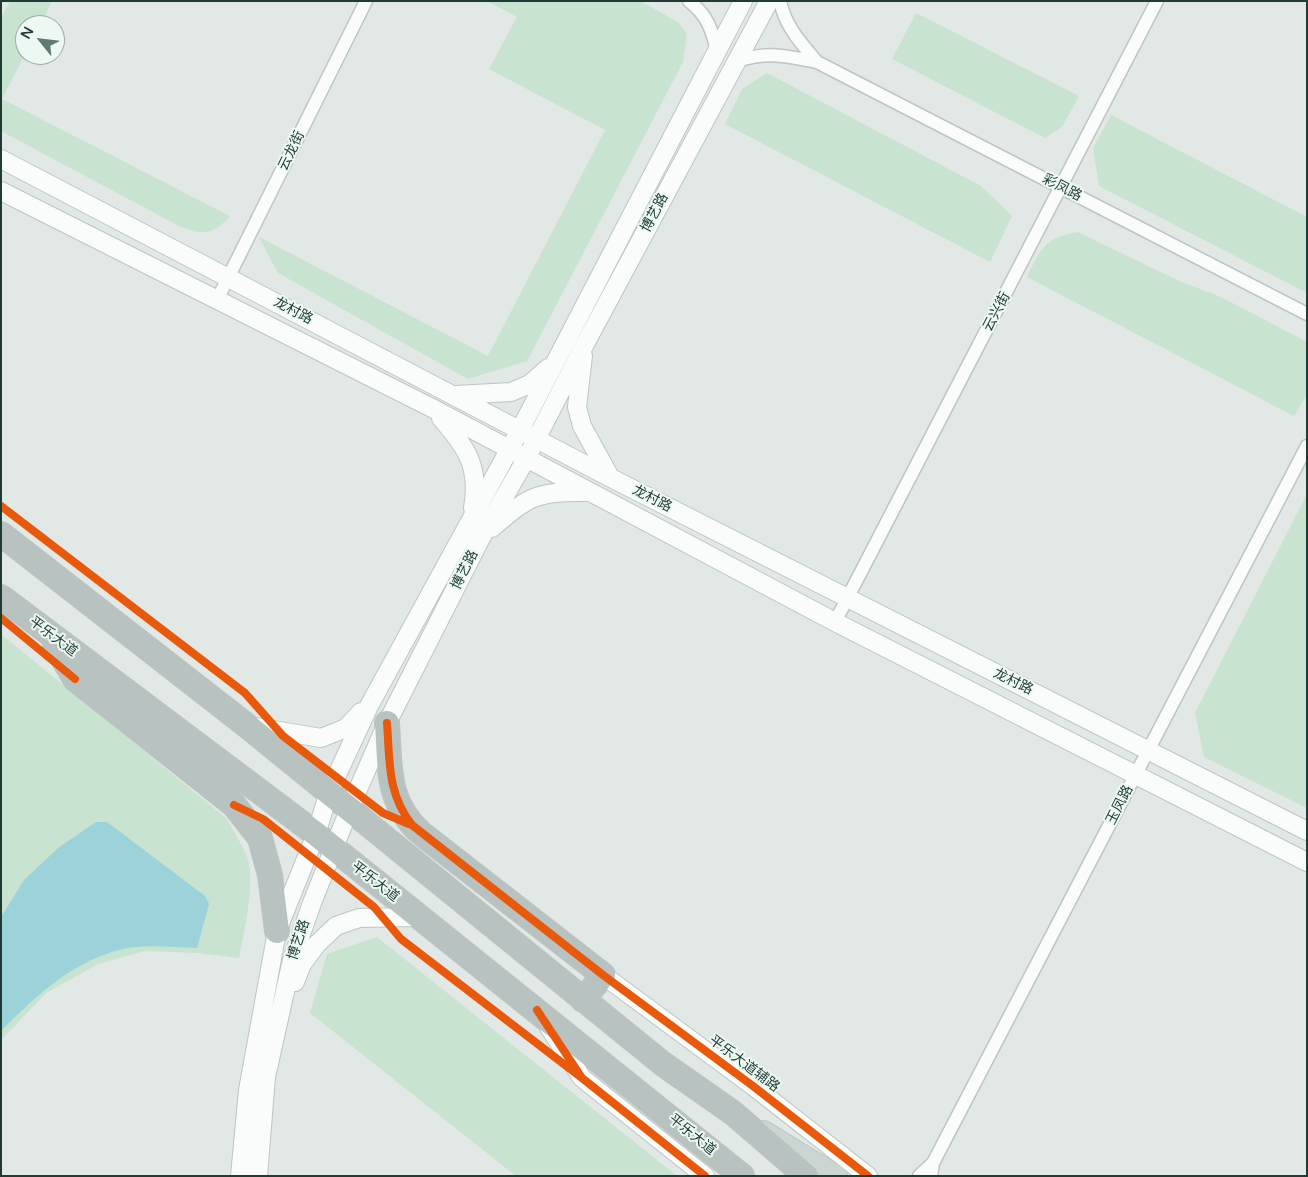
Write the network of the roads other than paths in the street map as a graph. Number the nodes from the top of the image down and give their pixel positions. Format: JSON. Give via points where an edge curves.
{"nodes":[{"id":1,"x":366,"y":1,"type":"edge"},
{"id":2,"x":689,"y":1,"type":"edge"},
{"id":3,"x":743,"y":1,"type":"edge"},
{"id":4,"x":769,"y":1,"type":"edge"},
{"id":5,"x":780,"y":1,"type":"edge"},
{"id":6,"x":1157,"y":1,"type":"edge"},
{"id":7,"x":717,"y":51,"type":"junction"},
{"id":8,"x":737,"y":61,"type":"junction"},
{"id":9,"x":817,"y":62,"type":"junction"},
{"id":10,"x":1,"y":159,"type":"edge"},
{"id":11,"x":1062,"y":188,"type":"junction"},
{"id":12,"x":1,"y":191,"type":"edge"},
{"id":13,"x":229,"y":278,"type":"junction"},
{"id":14,"x":217,"y":300,"type":"junction"},
{"id":15,"x":1307,"y":314,"type":"edge"},
{"id":16,"x":584,"y":346,"type":"junction"},
{"id":17,"x":555,"y":362,"type":"junction"},
{"id":18,"x":453,"y":394,"type":"junction"},
{"id":19,"x":432,"y":408,"type":"junction"},
{"id":20,"x":520,"y":430,"type":"junction"},
{"id":21,"x":537,"y":439,"type":"junction"},
{"id":22,"x":1307,"y":446,"type":"edge"},
{"id":23,"x":509,"y":450,"type":"junction"},
{"id":24,"x":526,"y":459,"type":"junction"},
{"id":25,"x":611,"y":478,"type":"junction"},
{"id":26,"x":590,"y":493,"type":"junction"},
{"id":27,"x":471,"y":521,"type":"junction"},
{"id":28,"x":1,"y":534,"type":"edge"},
{"id":29,"x":482,"y":536,"type":"junction"},
{"id":30,"x":1,"y":597,"type":"edge"},
{"id":31,"x":848,"y":599,"type":"junction"},
{"id":32,"x":835,"y":622,"type":"junction"},
{"id":33,"x":49,"y":635,"type":"junction"},
{"id":34,"x":373,"y":699,"type":"junction"},
{"id":35,"x":387,"y":723,"type":"junction"},
{"id":36,"x":246,"y":725,"type":"junction"},
{"id":37,"x":1149,"y":749,"type":"junction"},
{"id":38,"x":1134,"y":776,"type":"junction"},
{"id":39,"x":329,"y":792,"type":"junction"},
{"id":40,"x":349,"y":810,"type":"junction"},
{"id":41,"x":1307,"y":830,"type":"edge"},
{"id":42,"x":316,"y":834,"type":"junction"},
{"id":43,"x":333,"y":849,"type":"junction"},
{"id":44,"x":1307,"y":862,"type":"edge"},
{"id":45,"x":419,"y":917,"type":"junction"},
{"id":46,"x":277,"y":931,"type":"junction"},
{"id":47,"x":603,"y":975,"type":"junction"},
{"id":48,"x":582,"y":1000,"type":"junction"},
{"id":49,"x":537,"y":1010,"type":"junction"},
{"id":50,"x":277,"y":1029,"type":"junction"},
{"id":51,"x":733,"y":1113,"type":"junction"},
{"id":52,"x":932,"y":1170,"type":"edge"},
{"id":53,"x":240,"y":1176,"type":"edge"},
{"id":54,"x":258,"y":1176,"type":"edge"},
{"id":55,"x":705,"y":1176,"type":"edge"},
{"id":56,"x":742,"y":1176,"type":"edge"},
{"id":57,"x":806,"y":1176,"type":"edge"},
{"id":58,"x":837,"y":1176,"type":"edge"},
{"id":59,"x":868,"y":1176,"type":"edge"},
{"id":60,"x":919,"y":1176,"type":"edge"}],
"edges":[{"from":1,"to":13,"type":"street","name":"云龙街"},
{"from":2,"to":7,"type":"street","via":[[702,11],[711,26]]},
{"from":3,"to":7,"type":"street","name":"博艺路"},
{"from":4,"to":8,"type":"street","name":"博艺路"},
{"from":5,"to":9,"type":"street","name":"彩凤路","via":[[784,17],[796,38]]},
{"from":6,"to":11,"type":"street","name":"云兴街"},
{"from":7,"to":17,"type":"street","name":"博艺路"},
{"from":8,"to":9,"type":"street","name":"彩凤路","via":[[758,54]]},
{"from":8,"to":16,"type":"street","name":"博艺路"},
{"from":9,"to":11,"type":"street","name":"彩凤路"},
{"from":10,"to":13,"type":"street","name":"龙村路"},
{"from":11,"to":15,"type":"street","name":"彩凤路"},
{"from":11,"to":31,"type":"street","name":"云兴街"},
{"from":12,"to":14,"type":"street","name":"龙村路"},
{"from":13,"to":14,"type":"street","name":"云龙街"},
{"from":13,"to":18,"type":"street","name":"龙村路"},
{"from":14,"to":19,"type":"street","name":"龙村路"},
{"from":16,"to":21,"type":"street","name":"博艺路"},
{"from":16,"to":25,"type":"street","via":[[577,407],[582,426]]},
{"from":17,"to":18,"type":"street","via":[[530,384],[511,392]]},
{"from":17,"to":20,"type":"street","name":"博艺路"},
{"from":18,"to":20,"type":"street","name":"龙村路"},
{"from":19,"to":23,"type":"street","name":"龙村路"},
{"from":19,"to":27,"type":"street","via":[[469,454],[476,491]]},
{"from":20,"to":21,"type":"street","name":"龙村路"},
{"from":20,"to":23,"type":"street","name":"博艺路"},
{"from":21,"to":24,"type":"street","name":"博艺路"},
{"from":21,"to":25,"type":"street","name":"龙村路"},
{"from":22,"to":37,"type":"street","name":"玉凤路"},
{"from":23,"to":24,"type":"street","name":"龙村路"},
{"from":23,"to":27,"type":"street","name":"博艺路"},
{"from":24,"to":26,"type":"street","name":"龙村路"},
{"from":24,"to":29,"type":"street","name":"博艺路"},
{"from":25,"to":31,"type":"street","name":"龙村路"},
{"from":26,"to":29,"type":"street","via":[[557,492],[533,497]]},
{"from":26,"to":32,"type":"street","name":"龙村路"},
{"from":27,"to":34,"type":"street","name":"博艺路"},
{"from":28,"to":36,"type":"highway"},
{"from":29,"to":35,"type":"street","name":"博艺路"},
{"from":30,"to":33,"type":"highway","name":"平乐大道"},
{"from":31,"to":32,"type":"street","name":"云兴街"},
{"from":31,"to":37,"type":"street","name":"龙村路"},
{"from":32,"to":38,"type":"street","name":"龙村路"},
{"from":33,"to":42,"type":"highway","name":"平乐大道"},
{"from":33,"to":46,"type":"highway","via":[[76,679],[234,804],[260,838],[270,875]]},
{"from":34,"to":36,"type":"street","via":[[346,728],[321,738]]},
{"from":34,"to":39,"type":"street","name":"博艺路"},
{"from":35,"to":40,"type":"street","name":"博艺路"},
{"from":35,"to":47,"type":"highway","via":[[392,784],[400,810],[412,825]]},
{"from":36,"to":39,"type":"highway"},
{"from":37,"to":38,"type":"street","name":"玉凤路"},
{"from":37,"to":41,"type":"street","name":"龙村路"},
{"from":38,"to":44,"type":"street","name":"龙村路"},
{"from":38,"to":52,"type":"street","name":"玉凤路"},
{"from":39,"to":40,"type":"highway"},
{"from":39,"to":42,"type":"street","name":"博艺路"},
{"from":40,"to":43,"type":"street","name":"博艺路"},
{"from":40,"to":48,"type":"highway"},
{"from":42,"to":43,"type":"highway","name":"平乐大道"},
{"from":42,"to":46,"type":"street","name":"博艺路"},
{"from":43,"to":45,"type":"highway","name":"平乐大道"},
{"from":43,"to":50,"type":"street","name":"博艺路","via":[[292,960]]},
{"from":45,"to":49,"type":"highway","name":"平乐大道"},
{"from":45,"to":50,"type":"street","via":[[359,918],[336,926],[302,964]]},
{"from":46,"to":53,"type":"street","name":"博艺路","via":[[248,1090]]},
{"from":47,"to":48,"type":"highway"},
{"from":47,"to":59,"type":"street","name":"平乐大道辅路"},
{"from":48,"to":51,"type":"highway","via":[[663,1064]]},
{"from":49,"to":55,"type":"street","via":[[582,1078]]},
{"from":49,"to":56,"type":"highway","name":"平乐大道"},
{"from":50,"to":54,"type":"street","name":"博艺路","via":[[266,1077]]},
{"from":51,"to":57,"type":"highway"},
{"from":51,"to":58,"type":"main road","via":[[824,1165]]},
{"from":52,"to":60,"type":"street","name":"玉凤路"}]}
